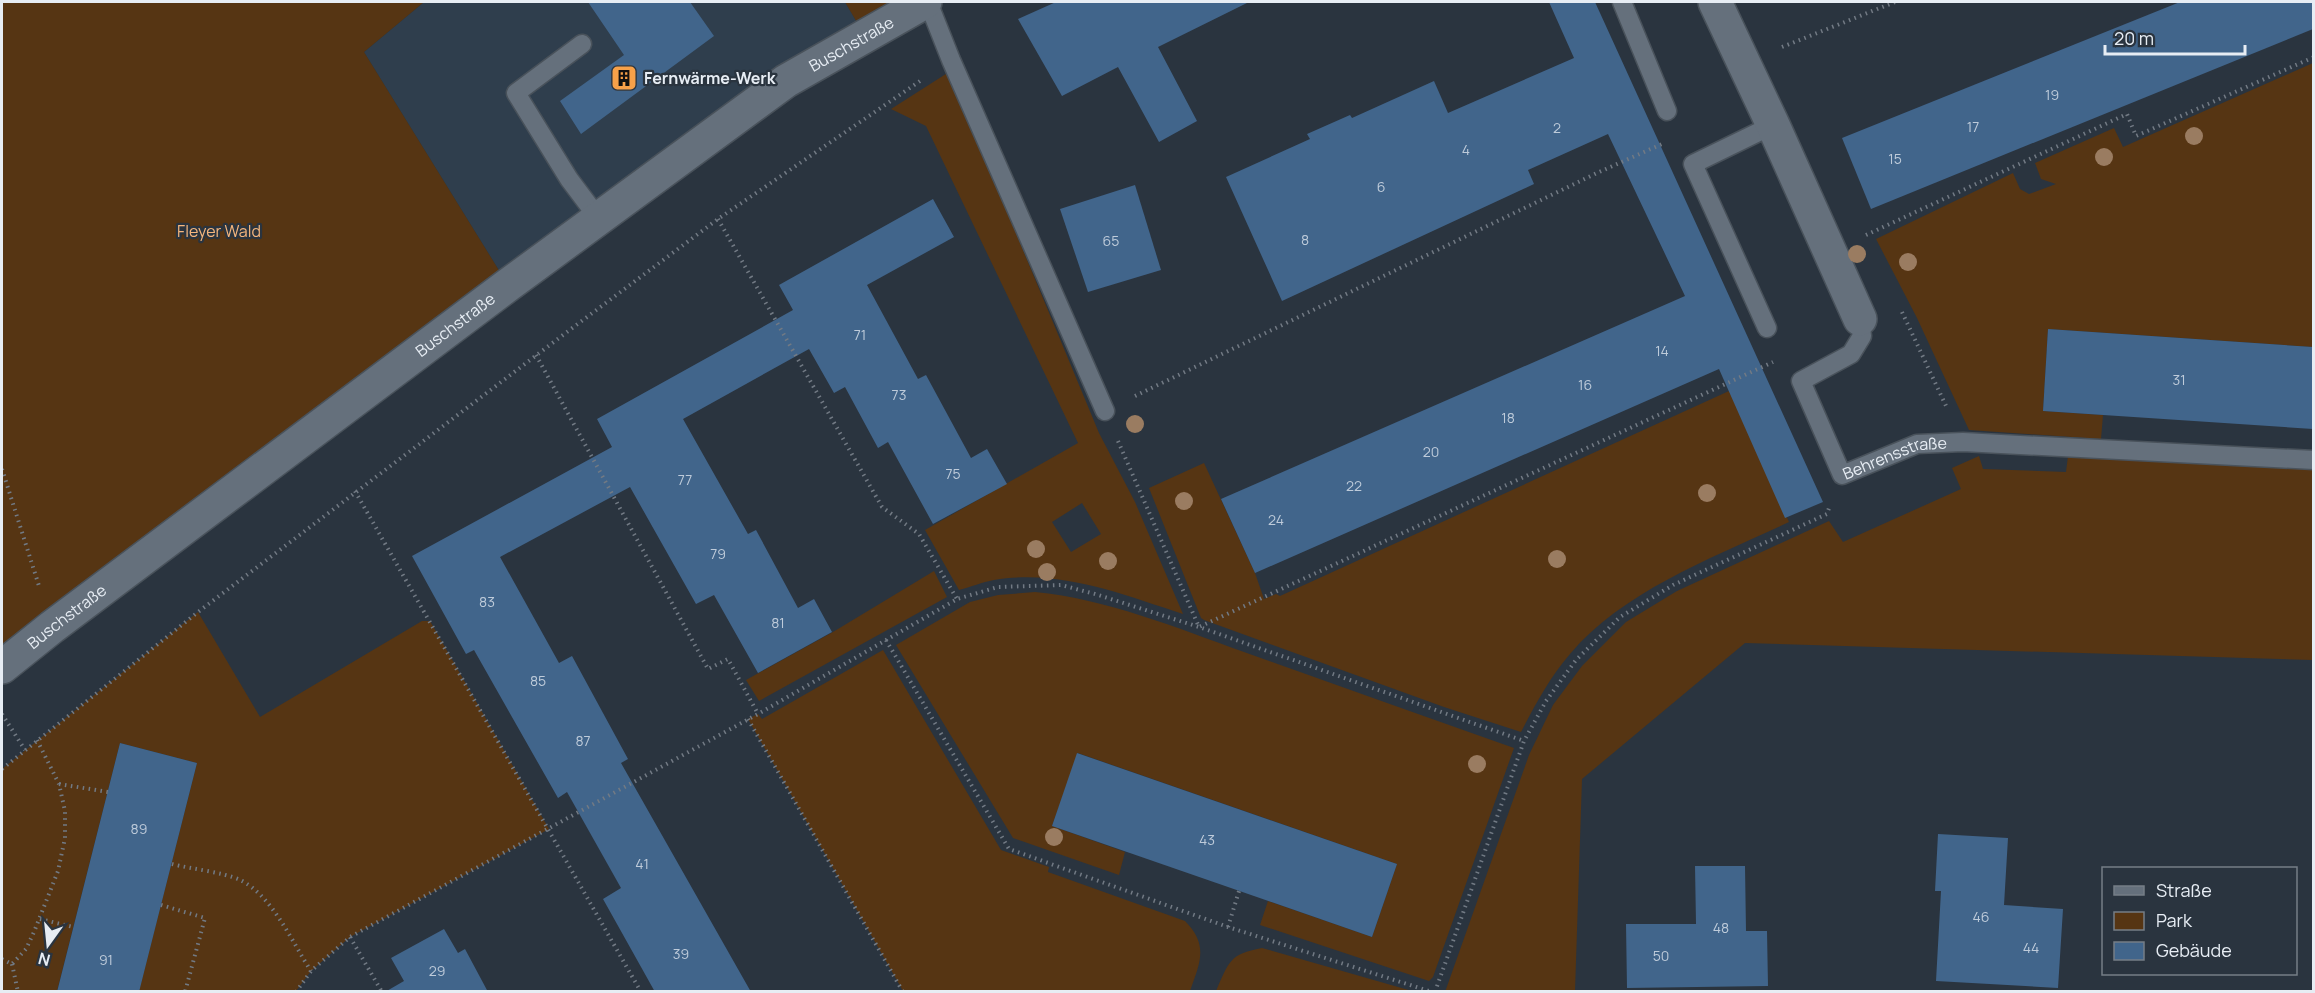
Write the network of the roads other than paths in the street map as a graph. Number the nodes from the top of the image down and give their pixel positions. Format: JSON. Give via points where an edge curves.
{"nodes":[{"id":1,"x":926,"y":2,"type":"edge"},
{"id":2,"x":1622,"y":2,"type":"edge"},
{"id":3,"x":1715,"y":2,"type":"edge"},
{"id":4,"x":582,"y":44,"type":"dead end"},
{"id":5,"x":1667,"y":111,"type":"dead end"},
{"id":6,"x":1773,"y":124,"type":"junction"},
{"id":7,"x":599,"y":219,"type":"junction"},
{"id":8,"x":1860,"y":320,"type":"joint"},
{"id":9,"x":1767,"y":328,"type":"dead end"},
{"id":10,"x":1105,"y":411,"type":"road end"},
{"id":11,"x":2313,"y":460,"type":"edge"},
{"id":12,"x":2,"y":667,"type":"edge"}],
"edges":[{"from":1,"to":7,"type":"street","name":"Buschstraße","via":[[786,81]]},
{"from":1,"to":10,"type":"lane","name":"Buschstraße"},
{"from":2,"to":5,"type":"lane"},
{"from":3,"to":6,"type":"street","name":"Behrensstraße"},
{"from":4,"to":7,"type":"lane","via":[[516,93],[569,179]]},
{"from":6,"to":8,"type":"street","name":"Behrensstraße"},
{"from":6,"to":9,"type":"lane","via":[[1693,164]]},
{"from":7,"to":12,"type":"street","name":"Buschstraße"},
{"from":8,"to":11,"type":"lane","name":"Behrensstraße","via":[[1862,336],[1851,354],[1801,381],[1842,475],[1917,444],[1963,442]]}]}
